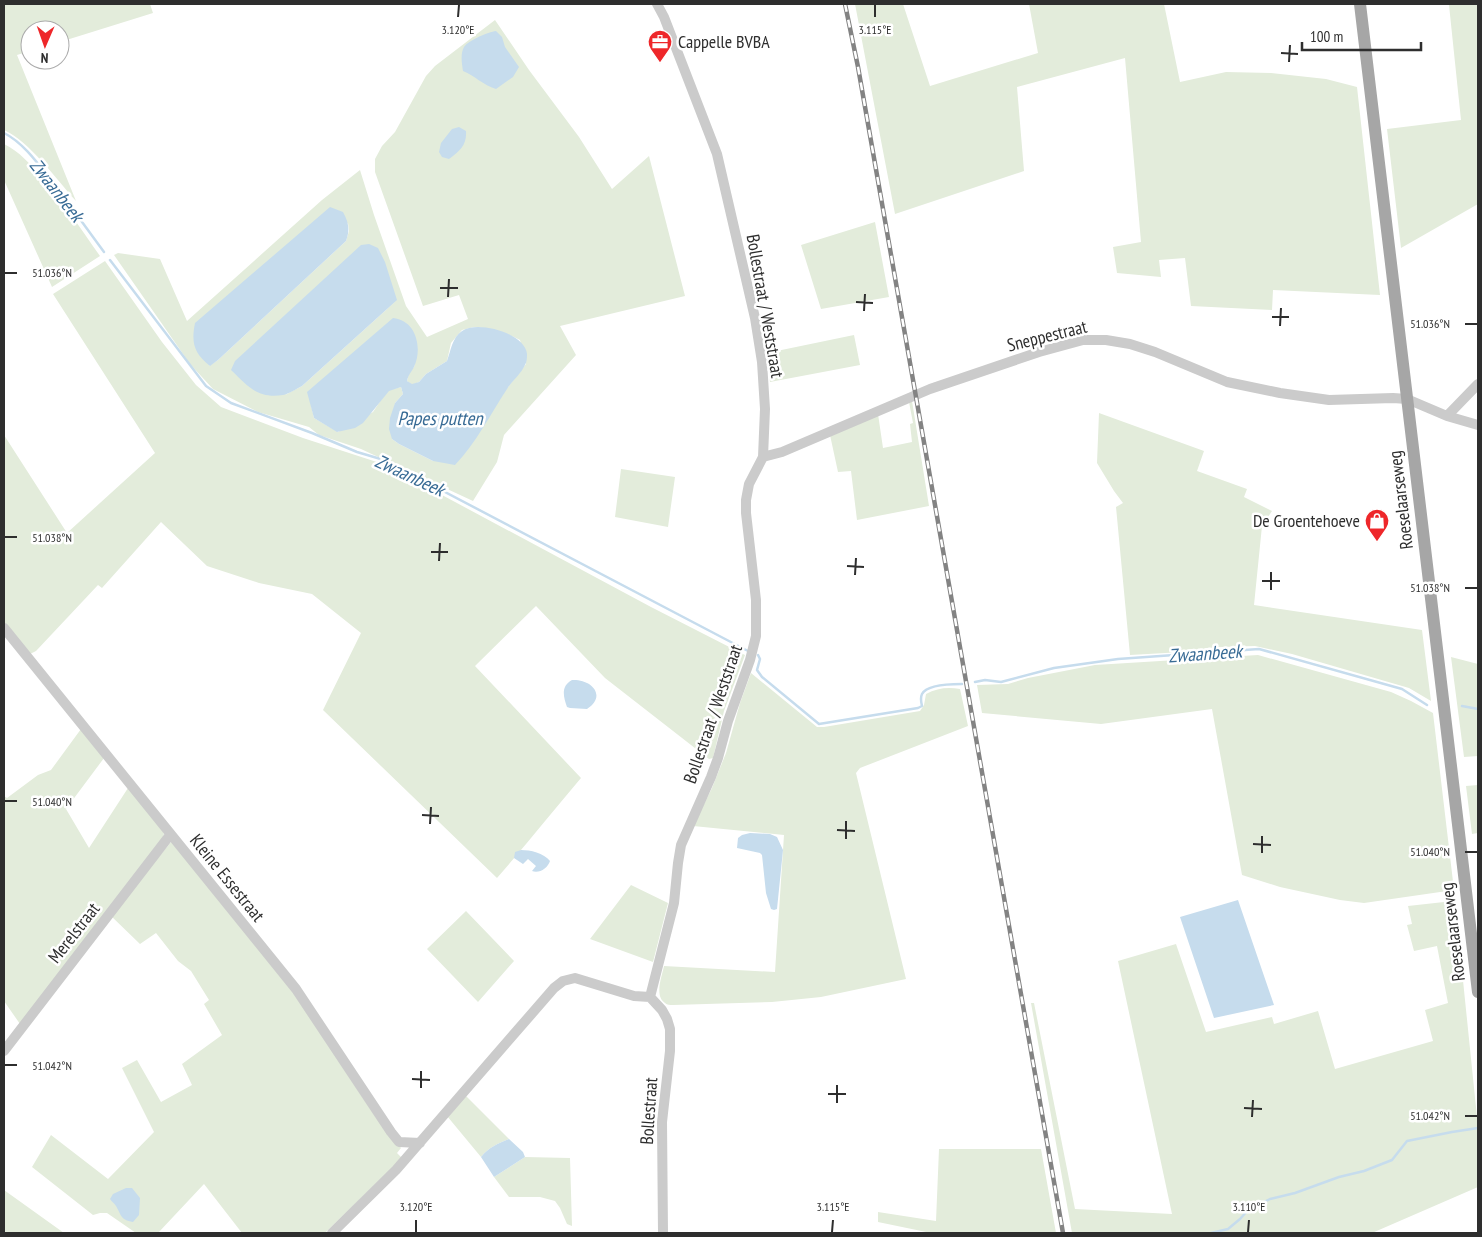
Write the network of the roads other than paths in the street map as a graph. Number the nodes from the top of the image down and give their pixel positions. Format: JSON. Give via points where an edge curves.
{"nodes":[{"id":1,"x":657,"y":4,"type":"edge"},
{"id":2,"x":1360,"y":4,"type":"edge"},
{"id":3,"x":1478,"y":384,"type":"edge"},
{"id":4,"x":1407,"y":400,"type":"junction"},
{"id":5,"x":1447,"y":416,"type":"junction"},
{"id":6,"x":1478,"y":425,"type":"edge"},
{"id":7,"x":762,"y":457,"type":"junction"},
{"id":8,"x":4,"y":628,"type":"edge"},
{"id":9,"x":170,"y":835,"type":"junction"},
{"id":10,"x":1478,"y":992,"type":"edge"},
{"id":11,"x":650,"y":997,"type":"junction"},
{"id":12,"x":4,"y":1051,"type":"edge"},
{"id":13,"x":420,"y":1143,"type":"junction"},
{"id":14,"x":332,"y":1233,"type":"edge"},
{"id":15,"x":663,"y":1233,"type":"edge"}],
"edges":[{"from":1,"to":7,"type":"street","name":"Bollestraat / Weststraat","via":[[717,154],[740,252],[762,362],[765,409]]},
{"from":2,"to":4,"type":"main road","name":"Roeselaarseweg"},
{"from":3,"to":5,"type":"street"},
{"from":4,"to":5,"type":"street","name":"Sneppestraat"},
{"from":4,"to":7,"type":"street","name":"Sneppestraat","via":[[1329,400],[1280,393],[1227,382],[1130,344],[1083,340],[930,389],[782,452]]},
{"from":4,"to":10,"type":"main road","name":"Roeselaarseweg"},
{"from":5,"to":6,"type":"street","name":"Sneppestraat"},
{"from":7,"to":11,"type":"street","name":"Bollestraat / Weststraat","via":[[749,484],[746,500],[756,600],[754,647],[711,777],[681,845],[674,903]]},
{"from":8,"to":9,"type":"street","name":"Kleine Essestraat"},
{"from":9,"to":12,"type":"street","name":"Merelstraat"},
{"from":9,"to":13,"type":"street","name":"Kleine Essestraat","via":[[296,989],[391,1132],[400,1142]]},
{"from":11,"to":13,"type":"street","via":[[634,996],[575,978],[563,981]]},
{"from":11,"to":15,"type":"street","name":"Bollestraat","via":[[667,1019],[671,1040],[662,1122]]},
{"from":13,"to":14,"type":"street","via":[[384,1184]]}]}
